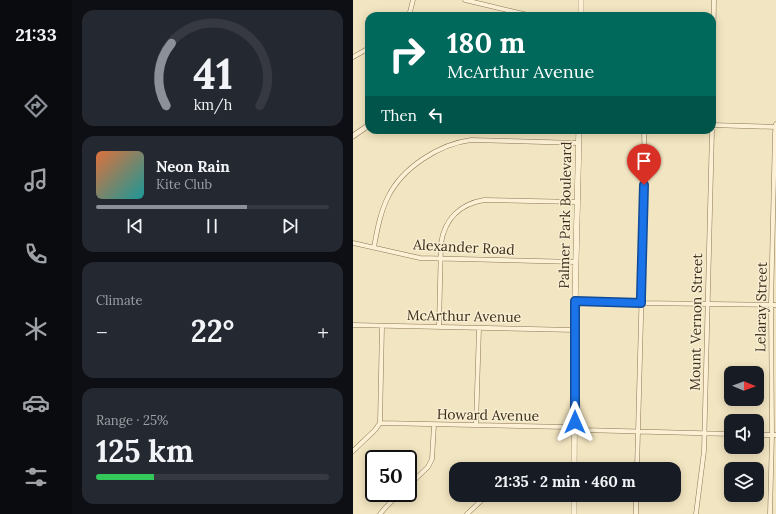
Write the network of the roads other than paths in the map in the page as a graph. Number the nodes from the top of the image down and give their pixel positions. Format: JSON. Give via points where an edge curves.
{"nodes":[{"id":1,"x":413,"y":0,"type":"edge"},
{"id":2,"x":465,"y":0,"type":"edge"},
{"id":3,"x":581,"y":0,"type":"edge"},
{"id":4,"x":714,"y":0,"type":"edge"},
{"id":5,"x":410,"y":12,"type":"edge"},
{"id":6,"x":515,"y":12,"type":"edge"},
{"id":7,"x":581,"y":12,"type":"edge"},
{"id":8,"x":714,"y":12,"type":"edge"},
{"id":9,"x":365,"y":50,"type":"edge"},
{"id":10,"x":353,"y":57,"type":"edge"},
{"id":11,"x":716,"y":125,"type":"edge"},
{"id":12,"x":776,"y":126,"type":"edge"},
{"id":13,"x":365,"y":128,"type":"edge"},
{"id":14,"x":579,"y":134,"type":"edge"},
{"id":15,"x":644,"y":134,"type":"edge"},
{"id":16,"x":712,"y":134,"type":"edge"},
{"id":17,"x":353,"y":136,"type":"edge"},
{"id":18,"x":579,"y":143,"type":"junction"},
{"id":19,"x":775,"y":179,"type":"edge"},
{"id":20,"x":577,"y":202,"type":"junction"},
{"id":21,"x":774,"y":242,"type":"edge"},
{"id":22,"x":353,"y":243,"type":"edge"},
{"id":23,"x":373,"y":247,"type":"junction"},
{"id":24,"x":440,"y":259,"type":"junction"},
{"id":25,"x":576,"y":262,"type":"junction"},
{"id":26,"x":575,"y":301,"type":"junction"},
{"id":27,"x":641,"y":303,"type":"junction"},
{"id":28,"x":707,"y":304,"type":"junction"},
{"id":29,"x":774,"y":305,"type":"edge"},
{"id":30,"x":353,"y":325,"type":"edge"},
{"id":31,"x":382,"y":326,"type":"junction"},
{"id":32,"x":439,"y":326,"type":"junction"},
{"id":33,"x":479,"y":328,"type":"junction"},
{"id":34,"x":575,"y":330,"type":"junction"},
{"id":35,"x":380,"y":423,"type":"junction"},
{"id":36,"x":434,"y":425,"type":"junction"},
{"id":37,"x":476,"y":425,"type":"junction"},
{"id":38,"x":575,"y":429,"type":"junction"},
{"id":39,"x":638,"y":432,"type":"junction"},
{"id":40,"x":704,"y":434,"type":"junction"},
{"id":41,"x":724,"y":434,"type":"edge"},
{"id":42,"x":774,"y":435,"type":"edge"},
{"id":43,"x":353,"y":451,"type":"edge"},
{"id":44,"x":575,"y":462,"type":"edge"},
{"id":45,"x":637,"y":462,"type":"edge"},
{"id":46,"x":417,"y":477,"type":"edge"},
{"id":47,"x":391,"y":502,"type":"edge"},
{"id":48,"x":480,"y":502,"type":"edge"},
{"id":49,"x":574,"y":502,"type":"edge"},
{"id":50,"x":636,"y":502,"type":"edge"},
{"id":51,"x":380,"y":514,"type":"edge"},
{"id":52,"x":467,"y":514,"type":"edge"},
{"id":53,"x":574,"y":514,"type":"edge"},
{"id":54,"x":636,"y":514,"type":"edge"},
{"id":55,"x":695,"y":514,"type":"edge"},
{"id":56,"x":770,"y":514,"type":"edge"}],
"edges":[{"from":1,"to":5,"type":"street"},
{"from":2,"to":6,"type":"street"},
{"from":3,"to":7,"type":"main road"},
{"from":4,"to":8,"type":"street"},
{"from":9,"to":10,"type":"street"},
{"from":11,"to":12,"type":"street"},
{"from":12,"to":19,"type":"street","name":"Lelaray Street"},
{"from":13,"to":17,"type":"street"},
{"from":14,"to":18,"type":"main road","name":"Palmer Park Boulevard"},
{"from":15,"to":27,"type":"street"},
{"from":16,"to":28,"type":"street","name":"Mount Vernon Street"},
{"from":18,"to":20,"type":"main road","name":"Palmer Park Boulevard"},
{"from":18,"to":23,"type":"street","via":[[471,140],[441,149],[415,165],[393,188],[381,213]]},
{"from":19,"to":21,"type":"street","name":"Lelaray Street"},
{"from":20,"to":24,"type":"street","via":[[476,201],[463,207],[445,228]]},
{"from":20,"to":25,"type":"main road","name":"Palmer Park Boulevard"},
{"from":21,"to":29,"type":"street","name":"Lelaray Street"},
{"from":22,"to":23,"type":"street","name":"Alexander Road"},
{"from":23,"to":24,"type":"street","name":"Alexander Road","via":[[419,258]]},
{"from":24,"to":25,"type":"street","name":"Alexander Road"},
{"from":24,"to":32,"type":"street"},
{"from":25,"to":26,"type":"main road","name":"Palmer Park Boulevard"},
{"from":26,"to":27,"type":"street"},
{"from":26,"to":34,"type":"main road","name":"Palmer Park Boulevard"},
{"from":27,"to":28,"type":"street"},
{"from":27,"to":39,"type":"street"},
{"from":28,"to":29,"type":"street"},
{"from":28,"to":40,"type":"street","name":"Mount Vernon Street"},
{"from":29,"to":42,"type":"street","name":"Lelaray Street"},
{"from":30,"to":31,"type":"street","name":"McArthur Avenue"},
{"from":31,"to":32,"type":"street","name":"McArthur Avenue"},
{"from":31,"to":35,"type":"street"},
{"from":32,"to":33,"type":"street","name":"McArthur Avenue"},
{"from":33,"to":34,"type":"street","name":"McArthur Avenue"},
{"from":33,"to":37,"type":"street"},
{"from":34,"to":38,"type":"main road","name":"Palmer Park Boulevard"},
{"from":35,"to":36,"type":"street","name":"Howard Avenue"},
{"from":35,"to":43,"type":"street"},
{"from":36,"to":37,"type":"street","name":"Howard Avenue"},
{"from":36,"to":46,"type":"street","via":[[432,459]]},
{"from":37,"to":38,"type":"street","name":"Howard Avenue"},
{"from":38,"to":39,"type":"street","name":"Howard Avenue"},
{"from":38,"to":44,"type":"main road","name":"Palmer Park Boulevard"},
{"from":39,"to":40,"type":"street","name":"Howard Avenue"},
{"from":39,"to":45,"type":"street"},
{"from":40,"to":41,"type":"street","name":"Howard Avenue"},
{"from":40,"to":55,"type":"street","name":"Mount Vernon Street"},
{"from":42,"to":56,"type":"street","name":"Lelaray Street"},
{"from":47,"to":51,"type":"street"},
{"from":48,"to":52,"type":"street"},
{"from":49,"to":53,"type":"main road"},
{"from":50,"to":54,"type":"street"}]}
